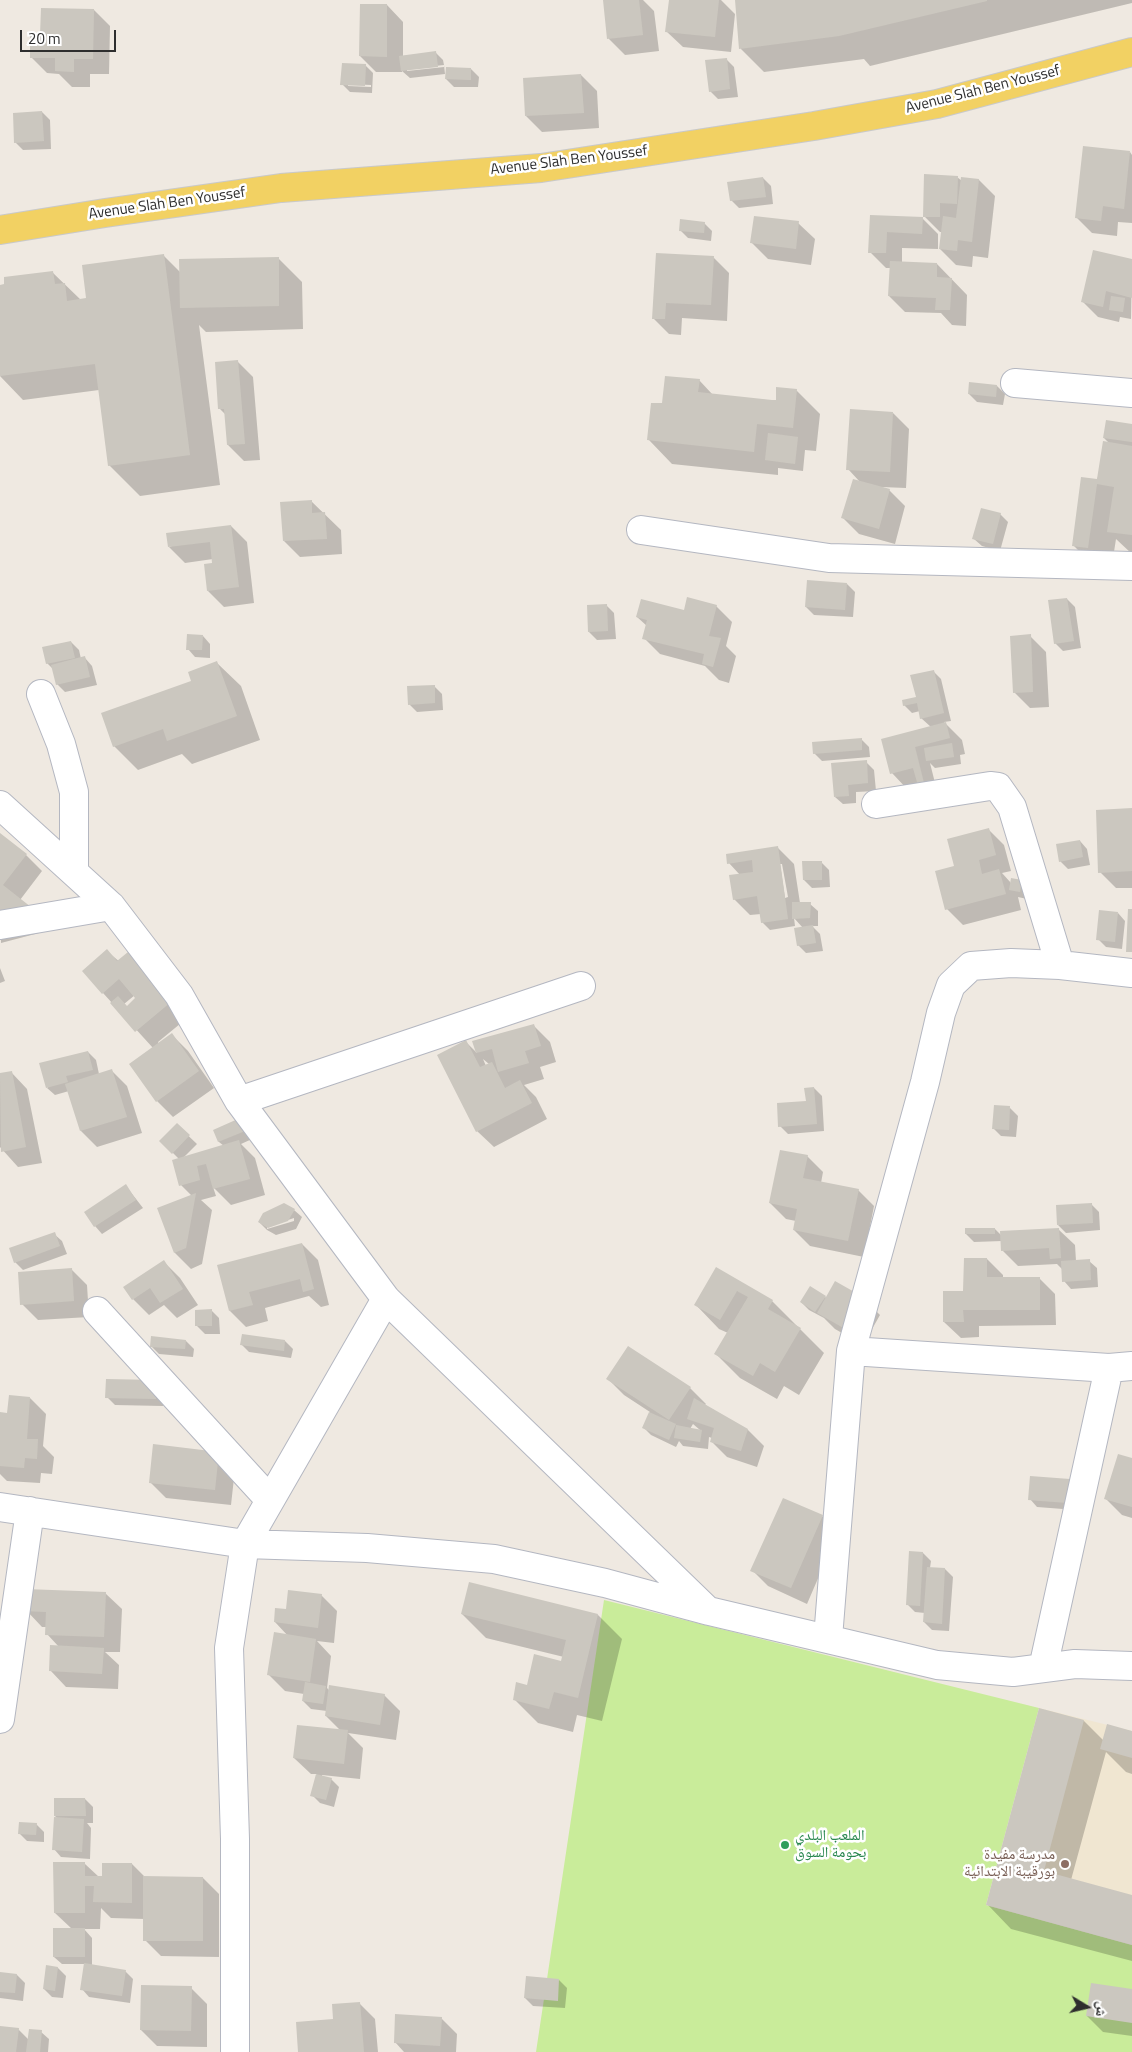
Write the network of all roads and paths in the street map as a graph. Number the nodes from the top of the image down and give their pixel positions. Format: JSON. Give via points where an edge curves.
{"nodes":[{"id":1,"x":1132,"y":52,"type":"edge"},
{"id":2,"x":0,"y":230,"type":"edge"},
{"id":3,"x":1015,"y":383,"type":"dead end"},
{"id":4,"x":1132,"y":393,"type":"edge"},
{"id":5,"x":641,"y":530,"type":"dead end"},
{"id":6,"x":1132,"y":566,"type":"edge"},
{"id":7,"x":41,"y":694,"type":"dead end"},
{"id":8,"x":876,"y":804,"type":"dead end"},
{"id":9,"x":0,"y":805,"type":"edge"},
{"id":10,"x":74,"y":872,"type":"junction"},
{"id":11,"x":111,"y":906,"type":"junction"},
{"id":12,"x":0,"y":925,"type":"edge"},
{"id":13,"x":1060,"y":965,"type":"junction"},
{"id":14,"x":1132,"y":973,"type":"edge"},
{"id":15,"x":582,"y":986,"type":"dead end"},
{"id":16,"x":239,"y":1101,"type":"junction"},
{"id":17,"x":386,"y":1300,"type":"junction"},
{"id":18,"x":97,"y":1311,"type":"dead end"},
{"id":19,"x":851,"y":1351,"type":"junction"},
{"id":20,"x":1120,"y":1367,"type":"edge"},
{"id":21,"x":270,"y":1500,"type":"junction"},
{"id":22,"x":0,"y":1507,"type":"edge"},
{"id":23,"x":30,"y":1511,"type":"junction"},
{"id":24,"x":245,"y":1544,"type":"junction"},
{"id":25,"x":709,"y":1611,"type":"junction"},
{"id":26,"x":828,"y":1638,"type":"junction"},
{"id":27,"x":1132,"y":1666,"type":"edge"},
{"id":28,"x":1042,"y":1668,"type":"junction"},
{"id":29,"x":0,"y":1719,"type":"edge"},
{"id":30,"x":235,"y":2052,"type":"edge"}],
"edges":[{"from":1,"to":2,"type":"main road","name":"Avenue Slah Ben Youssef","via":[[937,104],[814,126],[541,168],[282,188]]},
{"from":3,"to":4,"type":"street"},
{"from":5,"to":6,"type":"street","via":[[829,558]]},
{"from":7,"to":10,"type":"street","via":[[61,744],[74,792]]},
{"from":8,"to":13,"type":"street","via":[[998,787],[1012,807]]},
{"from":9,"to":10,"type":"street"},
{"from":10,"to":11,"type":"street"},
{"from":11,"to":12,"type":"street"},
{"from":11,"to":16,"type":"street","via":[[178,994]]},
{"from":13,"to":14,"type":"street"},
{"from":13,"to":19,"type":"street","via":[[1011,963],[970,966],[951,985]]},
{"from":15,"to":16,"type":"street"},
{"from":16,"to":17,"type":"street"},
{"from":17,"to":21,"type":"street"},
{"from":17,"to":25,"type":"street"},
{"from":18,"to":21,"type":"street"},
{"from":19,"to":20,"type":"street"},
{"from":19,"to":26,"type":"street"},
{"from":20,"to":28,"type":"street"},
{"from":21,"to":24,"type":"street"},
{"from":22,"to":23,"type":"street"},
{"from":23,"to":24,"type":"street"},
{"from":23,"to":29,"type":"street"},
{"from":24,"to":25,"type":"street","via":[[367,1548],[494,1559],[605,1583]]},
{"from":24,"to":30,"type":"street","via":[[229,1648],[235,1839]]},
{"from":25,"to":26,"type":"street"},
{"from":26,"to":28,"type":"street","via":[[937,1665],[1013,1672]]},
{"from":27,"to":28,"type":"street","via":[[1075,1664]]}]}
